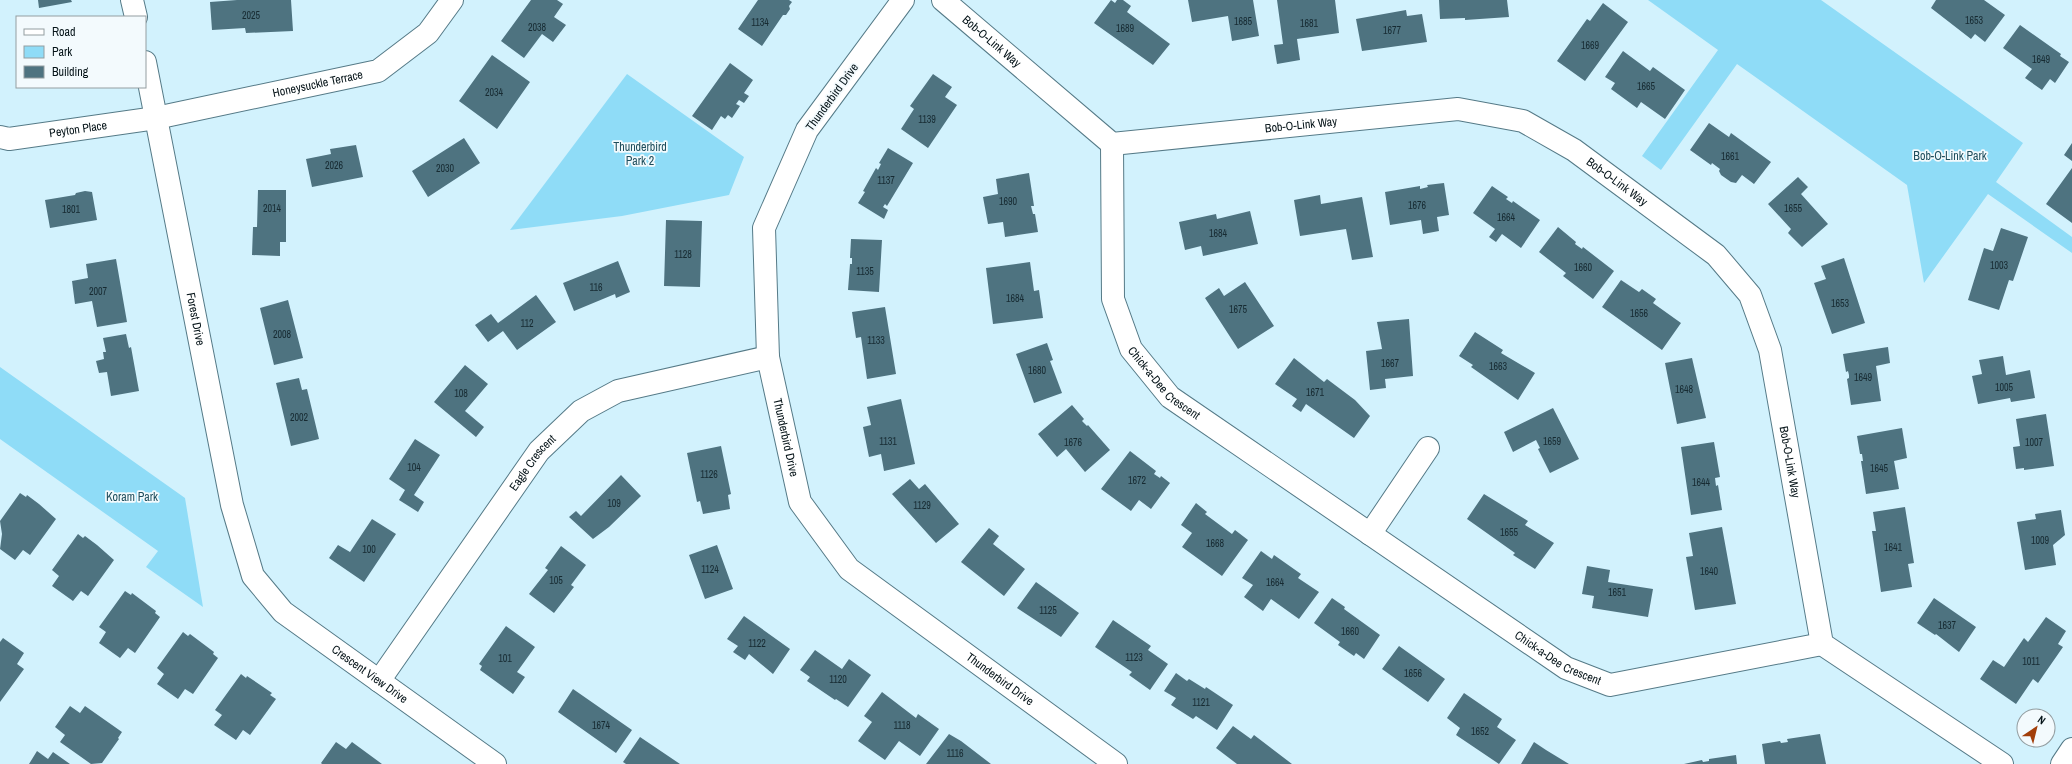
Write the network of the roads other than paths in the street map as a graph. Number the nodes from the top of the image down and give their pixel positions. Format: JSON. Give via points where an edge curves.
{"nodes":[{"id":1,"x":132,"y":0,"type":"edge"},
{"id":2,"x":452,"y":0,"type":"edge"},
{"id":3,"x":903,"y":0,"type":"edge"},
{"id":4,"x":943,"y":0,"type":"edge"},
{"id":5,"x":136,"y":16,"type":"edge"},
{"id":6,"x":146,"y":67,"type":"edge"},
{"id":7,"x":156,"y":118,"type":"junction"},
{"id":8,"x":0,"y":137,"type":"edge"},
{"id":9,"x":1112,"y":144,"type":"junction"},
{"id":10,"x":768,"y":357,"type":"junction"},
{"id":11,"x":1428,"y":448,"type":"dead end"},
{"id":12,"x":1370,"y":534,"type":"junction"},
{"id":13,"x":252,"y":576,"type":"joint"},
{"id":14,"x":1822,"y":644,"type":"junction"},
{"id":15,"x":378,"y":681,"type":"junction"},
{"id":16,"x":2072,"y":749,"type":"edge"},
{"id":17,"x":495,"y":764,"type":"edge"},
{"id":18,"x":1116,"y":764,"type":"edge"},
{"id":19,"x":2002,"y":764,"type":"edge"},
{"id":20,"x":2062,"y":764,"type":"edge"}],
"edges":[{"from":1,"to":5,"type":"street"},
{"from":2,"to":7,"type":"street","name":"Honeysuckle Terrace","via":[[428,33],[378,71]]},
{"from":3,"to":10,"type":"street","name":"Thunderbird Drive","via":[[807,130],[764,228]]},
{"from":4,"to":9,"type":"street","name":"Bob-O-Link Way"},
{"from":6,"to":7,"type":"street","name":"Forest Drive"},
{"from":7,"to":8,"type":"street","name":"Peyton Place","via":[[9,139]]},
{"from":7,"to":13,"type":"street","name":"Forest Drive","via":[[232,506]]},
{"from":9,"to":12,"type":"street","name":"Chick-a-Dee Crescent","via":[[1113,299],[1131,349],[1170,397]]},
{"from":9,"to":14,"type":"street","name":"Bob-O-Link Way","via":[[1458,109],[1523,121],[1574,150],[1716,255],[1750,295],[1770,350]]},
{"from":10,"to":15,"type":"street","name":"Eagle Crescent","via":[[618,391],[581,411],[539,451]]},
{"from":10,"to":18,"type":"street","name":"Thunderbird Drive","via":[[800,502],[849,569]]},
{"from":11,"to":12,"type":"street"},
{"from":12,"to":14,"type":"street","name":"Chick-a-Dee Crescent","via":[[1566,668],[1610,685]]},
{"from":13,"to":15,"type":"street","name":"Crescent View Drive","via":[[283,612]]},
{"from":14,"to":19,"type":"street"},
{"from":15,"to":17,"type":"street","name":"Crescent View Drive"},
{"from":16,"to":20,"type":"street"}]}
